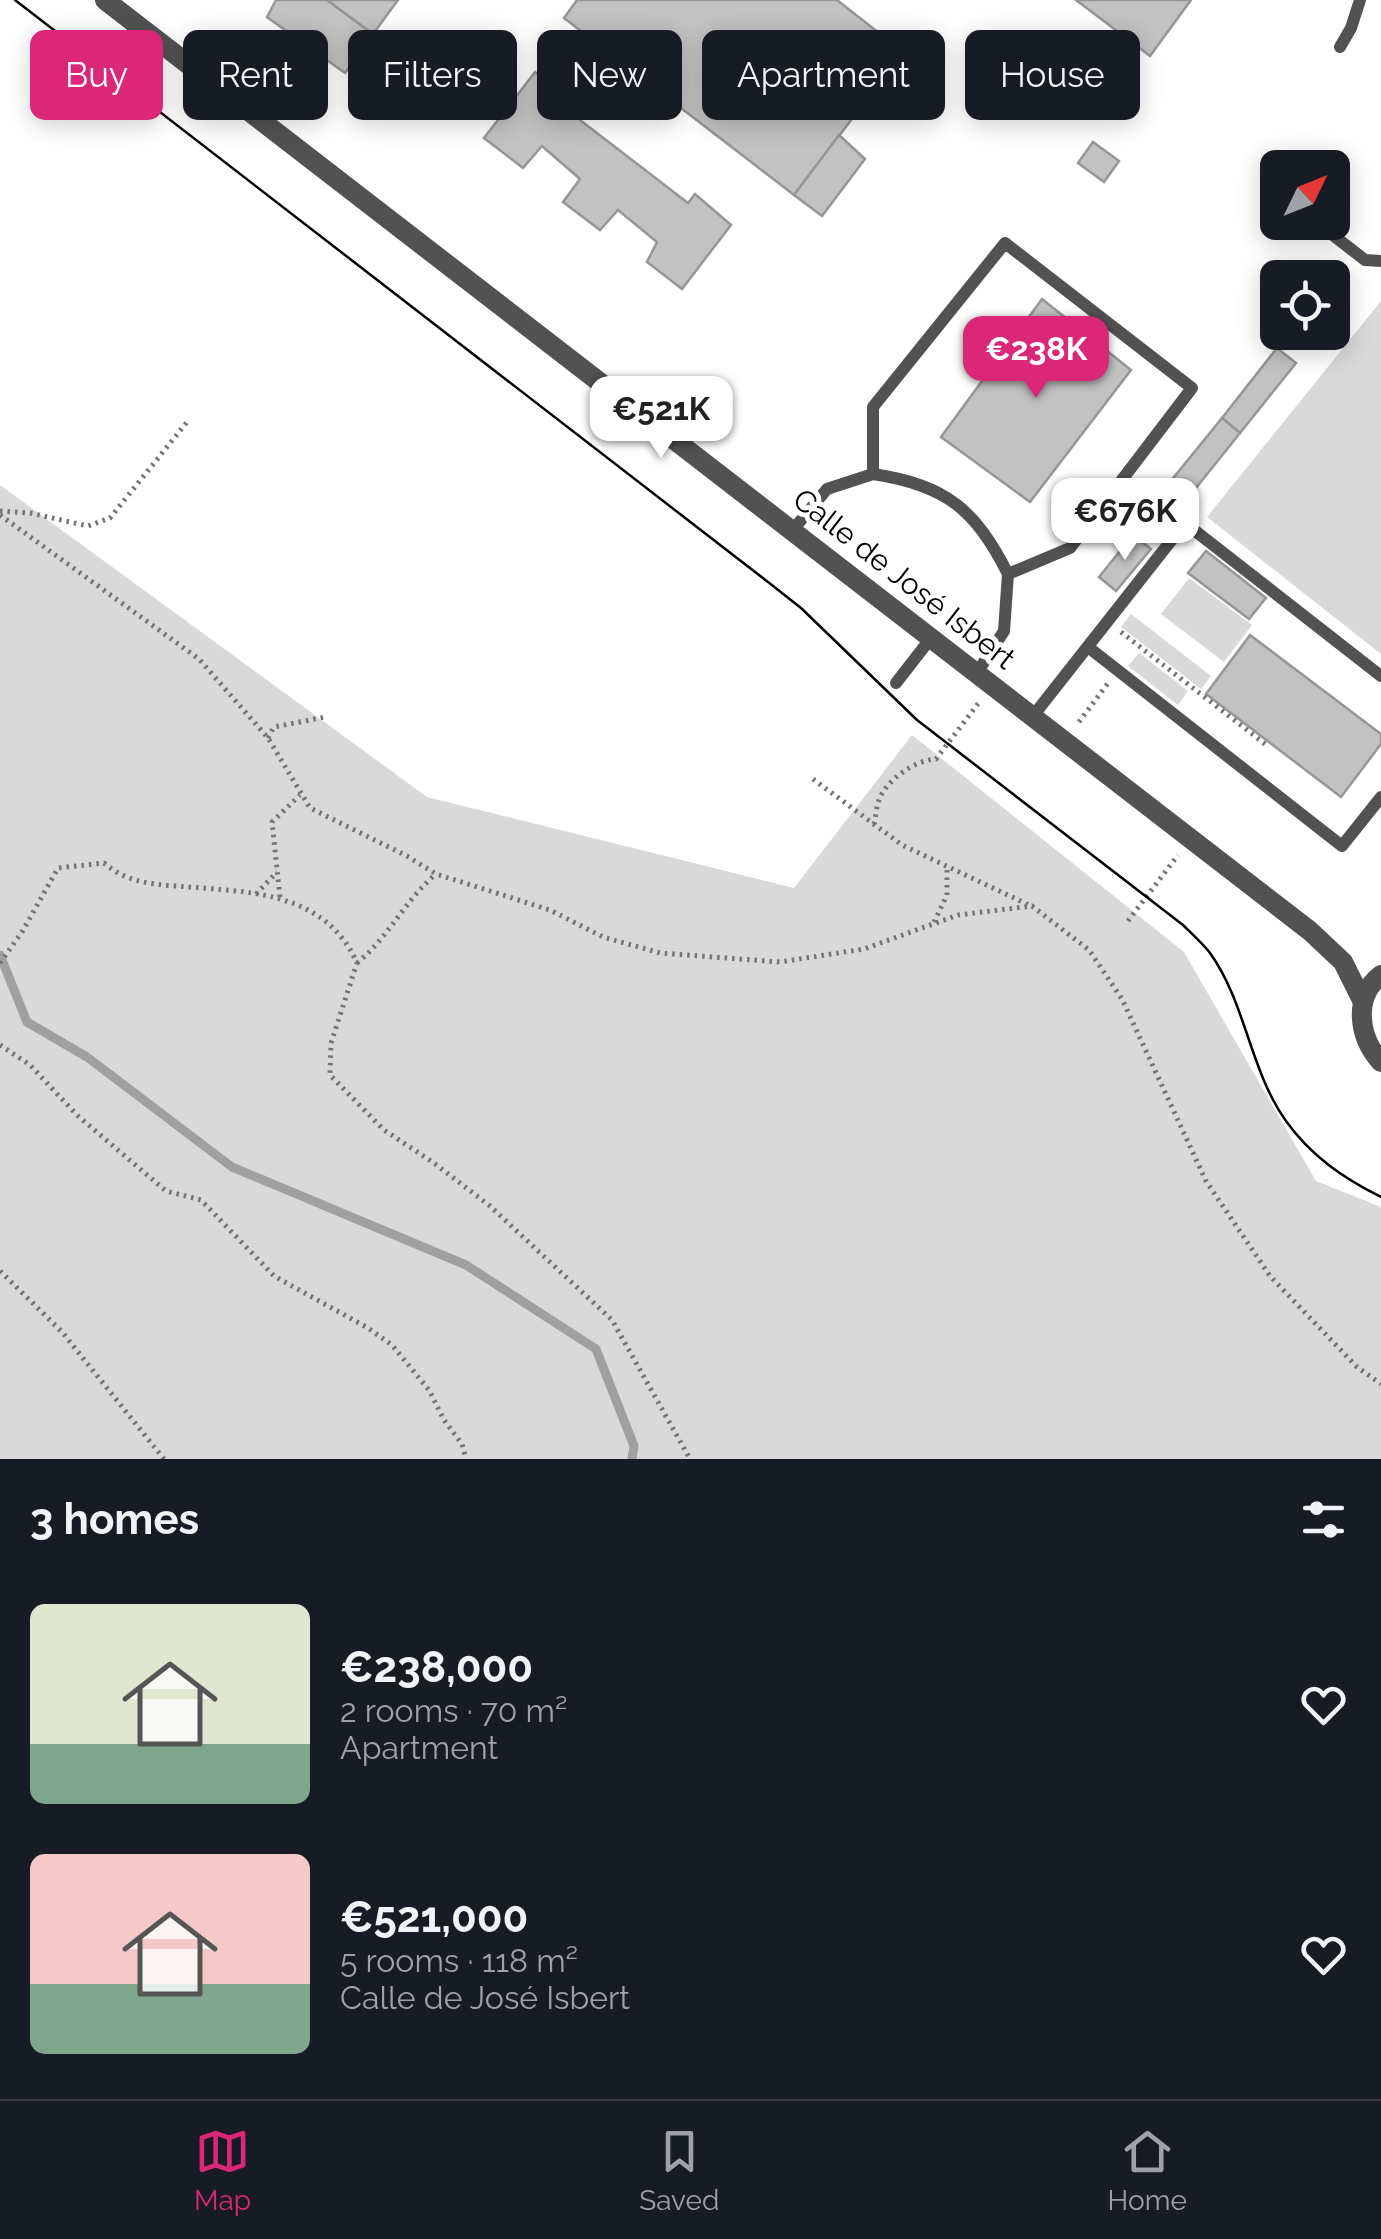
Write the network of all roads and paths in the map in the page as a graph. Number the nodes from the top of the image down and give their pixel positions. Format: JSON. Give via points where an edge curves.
{"nodes":[{"id":1,"x":105,"y":0,"type":"edge"},
{"id":2,"x":1360,"y":0,"type":"edge"},
{"id":3,"x":1340,"y":47,"type":"dead end"},
{"id":4,"x":1339,"y":240,"type":"edge"},
{"id":5,"x":1381,"y":261,"type":"edge"},
{"id":6,"x":682,"y":394,"type":"dead end"},
{"id":7,"x":188,"y":422,"type":"dead end"},
{"id":8,"x":657,"y":426,"type":"junction"},
{"id":9,"x":873,"y":474,"type":"junction"},
{"id":10,"x":0,"y":513,"type":"edge"},
{"id":11,"x":792,"y":531,"type":"junction"},
{"id":12,"x":1008,"y":574,"type":"junction"},
{"id":13,"x":1108,"y":622,"type":"junction"},
{"id":14,"x":930,"y":638,"type":"junction"},
{"id":15,"x":1137,"y":645,"type":"junction"},
{"id":16,"x":1088,"y":647,"type":"junction"},
{"id":17,"x":1118,"y":670,"type":"junction"},
{"id":18,"x":1381,"y":676,"type":"edge"},
{"id":19,"x":984,"y":679,"type":"junction"},
{"id":20,"x":896,"y":683,"type":"dead end"},
{"id":21,"x":1033,"y":716,"type":"junction"},
{"id":22,"x":324,"y":717,"type":"dead end"},
{"id":23,"x":268,"y":738,"type":"junction"},
{"id":24,"x":1064,"y":741,"type":"junction"},
{"id":25,"x":1264,"y":744,"type":"dead end"},
{"id":26,"x":813,"y":779,"type":"dead end"},
{"id":27,"x":300,"y":794,"type":"junction"},
{"id":28,"x":1381,"y":797,"type":"edge"},
{"id":29,"x":874,"y":824,"type":"junction"},
{"id":30,"x":1190,"y":838,"type":"junction"},
{"id":31,"x":947,"y":868,"type":"junction"},
{"id":32,"x":277,"y":872,"type":"junction"},
{"id":33,"x":436,"y":874,"type":"junction"},
{"id":34,"x":256,"y":894,"type":"junction"},
{"id":35,"x":280,"y":897,"type":"junction"},
{"id":36,"x":1032,"y":906,"type":"junction"},
{"id":37,"x":1128,"y":920,"type":"dead end"},
{"id":38,"x":934,"y":923,"type":"junction"},
{"id":39,"x":0,"y":963,"type":"edge"},
{"id":40,"x":357,"y":963,"type":"junction"},
{"id":41,"x":1381,"y":975,"type":"edge"},
{"id":42,"x":1362,"y":1002,"type":"junction"},
{"id":43,"x":0,"y":1045,"type":"edge"},
{"id":44,"x":1381,"y":1062,"type":"edge"},
{"id":45,"x":0,"y":1271,"type":"edge"},
{"id":46,"x":1381,"y":1384,"type":"edge"},
{"id":47,"x":164,"y":1459,"type":"edge"},
{"id":48,"x":466,"y":1459,"type":"edge"},
{"id":49,"x":690,"y":1459,"type":"edge"}],
"edges":[{"from":1,"to":8,"type":"street","name":"Calle de José Isbert"},
{"from":2,"to":3,"type":"lane"},
{"from":4,"to":5,"type":"lane","via":[[1365,260]]},
{"from":6,"to":8,"type":"lane"},
{"from":7,"to":10,"type":"path","via":[[110,518],[88,526],[30,512]]},
{"from":8,"to":11,"type":"street","name":"Calle de José Isbert"},
{"from":9,"to":11,"type":"lane","via":[[827,488]]},
{"from":9,"to":12,"type":"lane","via":[[936,490],[966,511],[989,536]]},
{"from":9,"to":12,"type":"lane","via":[[874,407],[1005,242],[1192,388],[1070,548]]},
{"from":10,"to":23,"type":"path","via":[[200,659]]},
{"from":11,"to":14,"type":"street","name":"Calle de José Isbert"},
{"from":12,"to":19,"type":"lane","via":[[1004,631]]},
{"from":13,"to":15,"type":"path"},
{"from":13,"to":16,"type":"lane"},
{"from":13,"to":18,"type":"lane","via":[[1185,523]]},
{"from":14,"to":19,"type":"street","name":"Calle de José Isbert"},
{"from":14,"to":20,"type":"lane"},
{"from":15,"to":17,"type":"path"},
{"from":15,"to":25,"type":"path"},
{"from":16,"to":17,"type":"lane"},
{"from":16,"to":21,"type":"lane"},
{"from":17,"to":24,"type":"path"},
{"from":17,"to":28,"type":"lane","via":[[1342,846]]},
{"from":19,"to":21,"type":"street","name":"Calle de José Isbert"},
{"from":19,"to":29,"type":"path","via":[[936,759],[908,768],[879,797]]},
{"from":21,"to":24,"type":"street","name":"Calle de José Isbert"},
{"from":22,"to":23,"type":"path","via":[[274,727]]},
{"from":23,"to":27,"type":"path"},
{"from":24,"to":30,"type":"street","name":"Calle de José Isbert"},
{"from":26,"to":29,"type":"path"},
{"from":27,"to":32,"type":"path","via":[[272,822]]},
{"from":27,"to":33,"type":"path","via":[[310,808]]},
{"from":29,"to":31,"type":"path"},
{"from":30,"to":37,"type":"path"},
{"from":30,"to":42,"type":"street","name":"Calle de José Isbert","via":[[1321,941],[1343,962]]},
{"from":31,"to":36,"type":"path"},
{"from":31,"to":38,"type":"path","via":[[947,895]]},
{"from":32,"to":34,"type":"path"},
{"from":32,"to":35,"type":"path"},
{"from":33,"to":38,"type":"path","via":[[660,954],[780,962],[864,949]]},
{"from":33,"to":40,"type":"path"},
{"from":34,"to":35,"type":"path"},
{"from":34,"to":39,"type":"path","via":[[150,884],[119,876],[104,862],[58,868]]},
{"from":35,"to":40,"type":"path","via":[[314,912],[346,940]]},
{"from":36,"to":38,"type":"path"},
{"from":36,"to":46,"type":"path","via":[[1089,950],[1122,999],[1206,1181],[1270,1276]]},
{"from":40,"to":49,"type":"path","via":[[331,1044],[330,1075],[384,1130],[490,1206],[612,1320]]},
{"from":41,"to":42,"type":"street"},
{"from":42,"to":44,"type":"street","name":"Calle de José Isbert","via":[[1362,1033]]},
{"from":43,"to":48,"type":"path","via":[[166,1191],[201,1200],[274,1276],[392,1345],[429,1390]]},
{"from":45,"to":47,"type":"path","via":[[62,1332]]}]}
